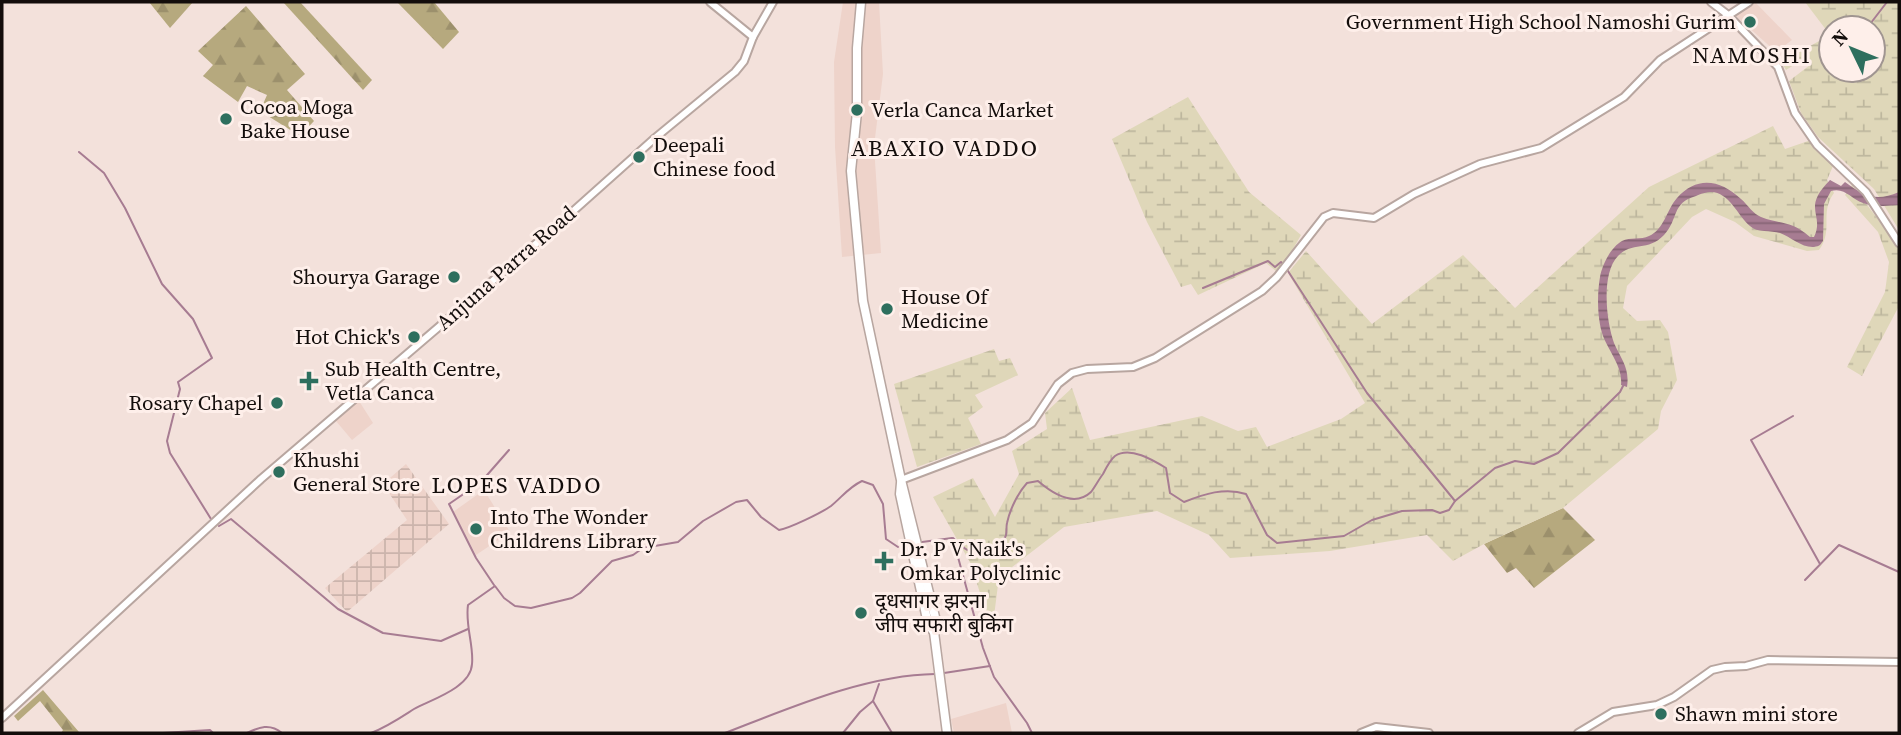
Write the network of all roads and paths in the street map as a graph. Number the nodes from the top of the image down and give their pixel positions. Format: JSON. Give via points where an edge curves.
{"nodes":[{"id":1,"x":710,"y":2,"type":"edge"},
{"id":2,"x":773,"y":2,"type":"edge"},
{"id":3,"x":859,"y":2,"type":"edge"},
{"id":4,"x":1711,"y":2,"type":"edge"},
{"id":5,"x":1749,"y":2,"type":"edge"},
{"id":6,"x":1728,"y":15,"type":"junction"},
{"id":7,"x":753,"y":37,"type":"junction"},
{"id":8,"x":1899,"y":243,"type":"edge"},
{"id":9,"x":901,"y":480,"type":"junction"},
{"id":10,"x":1899,"y":662,"type":"edge"},
{"id":11,"x":2,"y":718,"type":"edge"},
{"id":12,"x":947,"y":733,"type":"edge"},
{"id":13,"x":1361,"y":733,"type":"edge"},
{"id":14,"x":1429,"y":733,"type":"edge"},
{"id":15,"x":1578,"y":733,"type":"edge"}],
"edges":[{"from":1,"to":7,"type":"street"},
{"from":2,"to":7,"type":"street","name":"Anjuna Parra Road"},
{"from":3,"to":9,"type":"main road","via":[[853,45],[851,172],[863,302]]},
{"from":4,"to":6,"type":"street"},
{"from":5,"to":6,"type":"street"},
{"from":6,"to":8,"type":"street","via":[[1778,66],[1795,113],[1817,145],[1866,192]]},
{"from":6,"to":9,"type":"street","via":[[1660,60],[1624,97],[1541,148],[1480,164],[1374,218],[1333,213],[1317,223],[1277,276],[1242,304],[1156,358],[1133,367],[1072,373],[1058,384],[1032,422],[1007,440]]},
{"from":7,"to":11,"type":"street","name":"Anjuna Parra Road","via":[[735,72],[261,479]]},
{"from":9,"to":12,"type":"main road","via":[[936,621]]},
{"from":10,"to":15,"type":"street","via":[[1768,660],[1725,667],[1712,670],[1657,705],[1613,712]]},
{"from":13,"to":14,"type":"street","via":[[1376,727]]}]}
